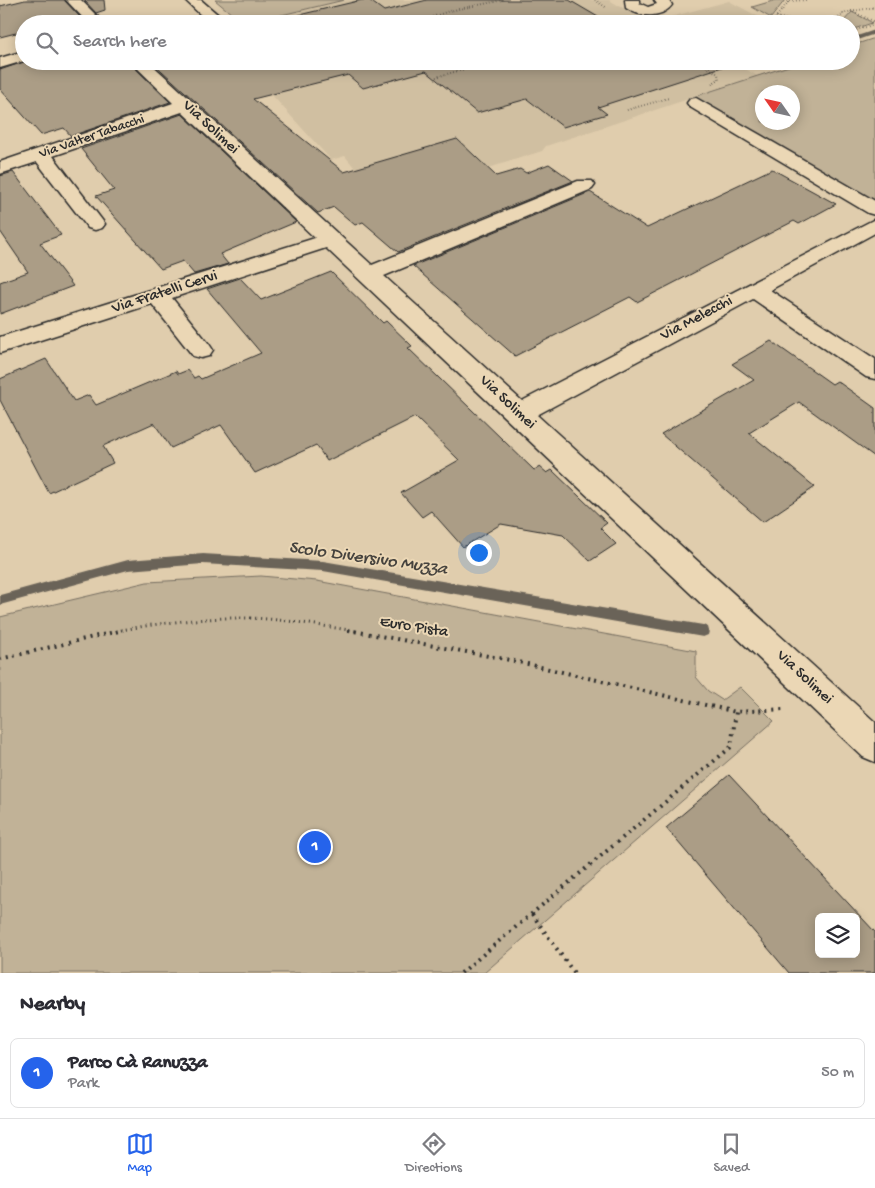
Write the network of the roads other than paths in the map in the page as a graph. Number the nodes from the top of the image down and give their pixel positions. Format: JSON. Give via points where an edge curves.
{"nodes":[{"id":1,"x":73,"y":0,"type":"edge"},
{"id":2,"x":192,"y":0,"type":"edge"},
{"id":3,"x":632,"y":0,"type":"edge"},
{"id":4,"x":661,"y":0,"type":"edge"},
{"id":5,"x":89,"y":15,"type":"edge"},
{"id":6,"x":210,"y":15,"type":"edge"},
{"id":7,"x":15,"y":59,"type":"edge"},
{"id":8,"x":0,"y":63,"type":"edge"},
{"id":9,"x":148,"y":70,"type":"edge"},
{"id":10,"x":696,"y":102,"type":"dead end"},
{"id":11,"x":185,"y":105,"type":"junction"},
{"id":12,"x":42,"y":154,"type":"junction"},
{"id":13,"x":0,"y":168,"type":"edge"},
{"id":14,"x":585,"y":185,"type":"dead end"},
{"id":15,"x":875,"y":209,"type":"edge"},
{"id":16,"x":95,"y":224,"type":"dead end"},
{"id":17,"x":875,"y":225,"type":"edge"},
{"id":18,"x":331,"y":240,"type":"junction"},
{"id":19,"x":368,"y":274,"type":"junction"},
{"id":20,"x":753,"y":289,"type":"junction"},
{"id":21,"x":157,"y":295,"type":"junction"},
{"id":22,"x":0,"y":345,"type":"edge"},
{"id":23,"x":201,"y":350,"type":"dead end"},
{"id":24,"x":875,"y":371,"type":"edge"},
{"id":25,"x":519,"y":414,"type":"junction"},
{"id":26,"x":875,"y":745,"type":"edge"}],
"edges":[{"from":1,"to":5,"type":"street"},
{"from":2,"to":6,"type":"street"},
{"from":3,"to":4,"type":"street","via":[[634,7],[653,11],[663,8],[665,5]]},
{"from":7,"to":8,"type":"street"},
{"from":9,"to":11,"type":"street","name":"Via Solimei"},
{"from":10,"to":15,"type":"street"},
{"from":11,"to":12,"type":"street","name":"Via Valter Tabacchi"},
{"from":11,"to":18,"type":"street","name":"Via Solimei"},
{"from":12,"to":13,"type":"street","name":"Via Valter Tabacchi"},
{"from":12,"to":16,"type":"street"},
{"from":14,"to":19,"type":"street"},
{"from":17,"to":20,"type":"street","name":"Via Melecchi"},
{"from":18,"to":19,"type":"street","name":"Via Solimei"},
{"from":18,"to":21,"type":"street","name":"Via Fratelli Cervi"},
{"from":19,"to":25,"type":"street","name":"Via Solimei"},
{"from":20,"to":24,"type":"street"},
{"from":20,"to":25,"type":"street","name":"Via Melecchi"},
{"from":21,"to":22,"type":"street","name":"Via Fratelli Cervi"},
{"from":21,"to":23,"type":"street"},
{"from":25,"to":26,"type":"street","name":"Via Solimei"}]}
